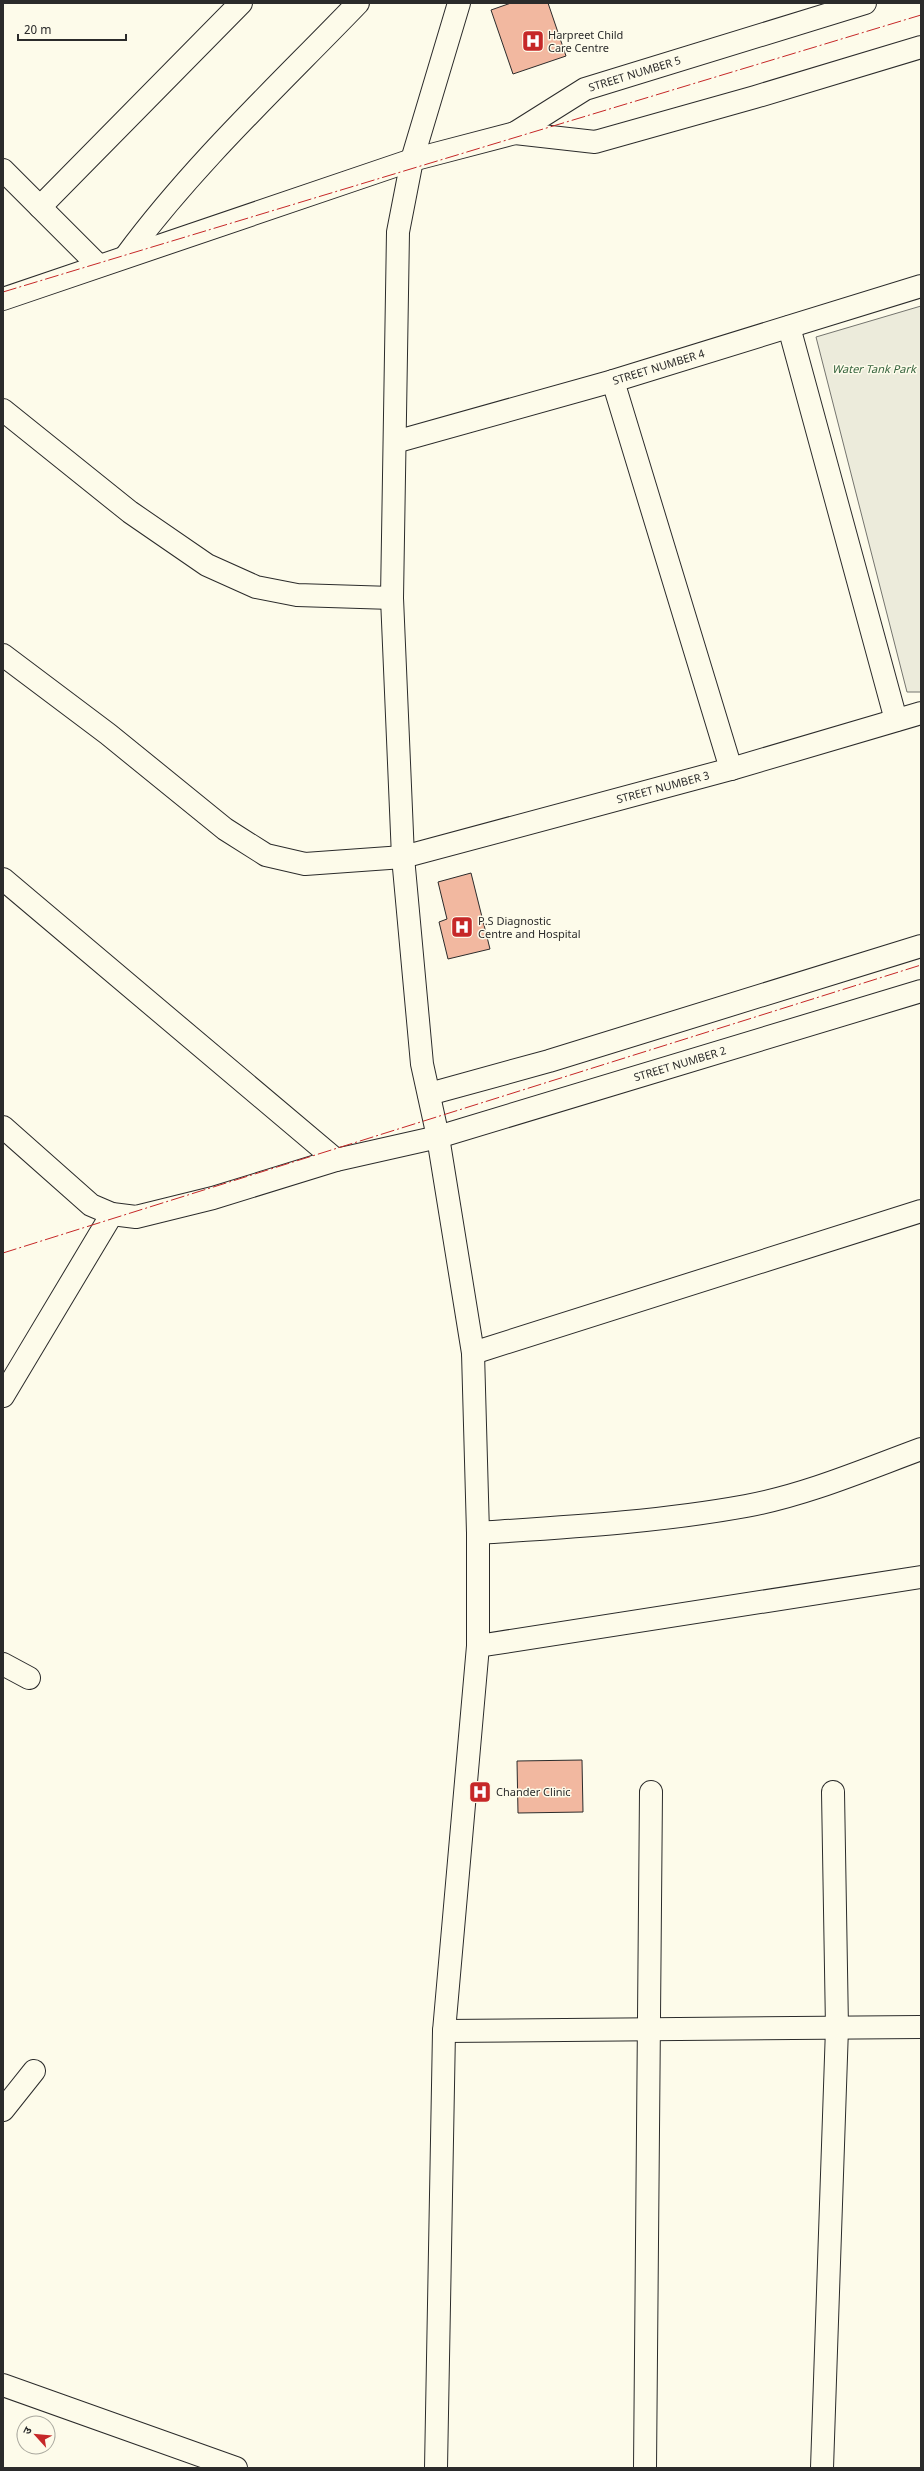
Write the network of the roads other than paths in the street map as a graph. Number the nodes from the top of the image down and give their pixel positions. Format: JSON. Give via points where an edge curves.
{"nodes":[{"id":1,"x":241,"y":3,"type":"edge"},
{"id":2,"x":358,"y":3,"type":"edge"},
{"id":3,"x":459,"y":3,"type":"edge"},
{"id":4,"x":865,"y":3,"type":"edge"},
{"id":5,"x":921,"y":47,"type":"edge"},
{"id":6,"x":514,"y":133,"type":"junction"},
{"id":7,"x":412,"y":160,"type":"junction"},
{"id":8,"x":3,"y":170,"type":"edge"},
{"id":9,"x":40,"y":207,"type":"junction"},
{"id":10,"x":126,"y":256,"type":"junction"},
{"id":11,"x":98,"y":265,"type":"junction"},
{"id":12,"x":921,"y":286,"type":"edge"},
{"id":13,"x":3,"y":298,"type":"edge"},
{"id":14,"x":789,"y":327,"type":"junction"},
{"id":15,"x":613,"y":381,"type":"junction"},
{"id":16,"x":3,"y":410,"type":"edge"},
{"id":17,"x":395,"y":442,"type":"junction"},
{"id":18,"x":392,"y":598,"type":"junction"},
{"id":19,"x":3,"y":655,"type":"edge"},
{"id":20,"x":921,"y":713,"type":"edge"},
{"id":21,"x":896,"y":720,"type":"junction"},
{"id":22,"x":731,"y":769,"type":"junction"},
{"id":23,"x":403,"y":857,"type":"junction"},
{"id":24,"x":3,"y":879,"type":"edge"},
{"id":25,"x":921,"y":946,"type":"edge"},
{"id":26,"x":921,"y":991,"type":"edge"},
{"id":27,"x":428,"y":1094,"type":"junction"},
{"id":28,"x":3,"y":1127,"type":"edge"},
{"id":29,"x":438,"y":1137,"type":"junction"},
{"id":30,"x":336,"y":1160,"type":"junction"},
{"id":31,"x":921,"y":1211,"type":"edge"},
{"id":32,"x":112,"y":1214,"type":"junction"},
{"id":33,"x":473,"y":1352,"type":"junction"},
{"id":34,"x":3,"y":1396,"type":"edge"},
{"id":35,"x":921,"y":1449,"type":"edge"},
{"id":36,"x":478,"y":1533,"type":"junction"},
{"id":37,"x":921,"y":1577,"type":"edge"},
{"id":38,"x":478,"y":1646,"type":"junction"},
{"id":39,"x":3,"y":1664,"type":"edge"},
{"id":40,"x":28,"y":1678,"type":"dead end"},
{"id":41,"x":651,"y":1792,"type":"dead end"},
{"id":42,"x":833,"y":1792,"type":"dead end"},
{"id":43,"x":921,"y":2027,"type":"edge"},
{"id":44,"x":837,"y":2028,"type":"junction"},
{"id":45,"x":648,"y":2030,"type":"junction"},
{"id":46,"x":444,"y":2031,"type":"junction"},
{"id":47,"x":34,"y":2071,"type":"dead end"},
{"id":48,"x":3,"y":2110,"type":"edge"},
{"id":49,"x":3,"y":2385,"type":"edge"},
{"id":50,"x":236,"y":2468,"type":"edge"},
{"id":51,"x":436,"y":2468,"type":"edge"},
{"id":52,"x":645,"y":2468,"type":"edge"},
{"id":53,"x":822,"y":2468,"type":"edge"}],
"edges":[{"from":1,"to":9,"type":"street"},
{"from":2,"to":10,"type":"street","via":[[157,214]]},
{"from":3,"to":7,"type":"street"},
{"from":4,"to":6,"type":"street","name":"STREET NUMBER 5","via":[[585,89]]},
{"from":5,"to":6,"type":"street","via":[[595,142]]},
{"from":6,"to":7,"type":"street","name":"STREET NUMBER 5"},
{"from":7,"to":10,"type":"street","name":"STREET NUMBER 5"},
{"from":7,"to":17,"type":"street","via":[[398,232]]},
{"from":8,"to":9,"type":"street"},
{"from":9,"to":11,"type":"street"},
{"from":10,"to":11,"type":"street","name":"STREET NUMBER 5"},
{"from":11,"to":13,"type":"street","name":"STREET NUMBER 5"},
{"from":12,"to":14,"type":"street","name":"STREET NUMBER 4"},
{"from":14,"to":15,"type":"street","name":"STREET NUMBER 4"},
{"from":14,"to":21,"type":"street"},
{"from":15,"to":17,"type":"street","name":"STREET NUMBER 4"},
{"from":15,"to":22,"type":"street"},
{"from":16,"to":18,"type":"street","via":[[130,512],[207,564],[256,587],[297,595]]},
{"from":17,"to":18,"type":"street"},
{"from":18,"to":23,"type":"street"},
{"from":19,"to":23,"type":"street","name":"STREET NUMBER 3","via":[[108,734],[225,829],[266,855],[305,864]]},
{"from":20,"to":21,"type":"street","name":"STREET NUMBER 3"},
{"from":21,"to":22,"type":"street","name":"STREET NUMBER 3"},
{"from":22,"to":23,"type":"street","name":"STREET NUMBER 3"},
{"from":23,"to":27,"type":"street","via":[[422,1064]]},
{"from":24,"to":30,"type":"street"},
{"from":25,"to":27,"type":"street","via":[[549,1062]]},
{"from":26,"to":29,"type":"street","name":"STREET NUMBER 2"},
{"from":27,"to":29,"type":"street"},
{"from":28,"to":32,"type":"street","name":"STREET NUMBER 2","via":[[91,1205]]},
{"from":29,"to":30,"type":"street","name":"STREET NUMBER 2"},
{"from":29,"to":33,"type":"street"},
{"from":30,"to":32,"type":"street","name":"STREET NUMBER 2","via":[[213,1198],[136,1217]]},
{"from":31,"to":33,"type":"street"},
{"from":32,"to":34,"type":"street"},
{"from":33,"to":36,"type":"street"},
{"from":35,"to":36,"type":"street","via":[[811,1489],[747,1506],[603,1524]]},
{"from":36,"to":38,"type":"street"},
{"from":37,"to":38,"type":"street"},
{"from":38,"to":46,"type":"street"},
{"from":39,"to":40,"type":"street"},
{"from":41,"to":45,"type":"street"},
{"from":42,"to":44,"type":"street"},
{"from":43,"to":44,"type":"street"},
{"from":44,"to":45,"type":"street"},
{"from":44,"to":53,"type":"street"},
{"from":45,"to":46,"type":"street"},
{"from":45,"to":52,"type":"street"},
{"from":46,"to":51,"type":"street"},
{"from":47,"to":48,"type":"street"},
{"from":49,"to":50,"type":"street"}]}
